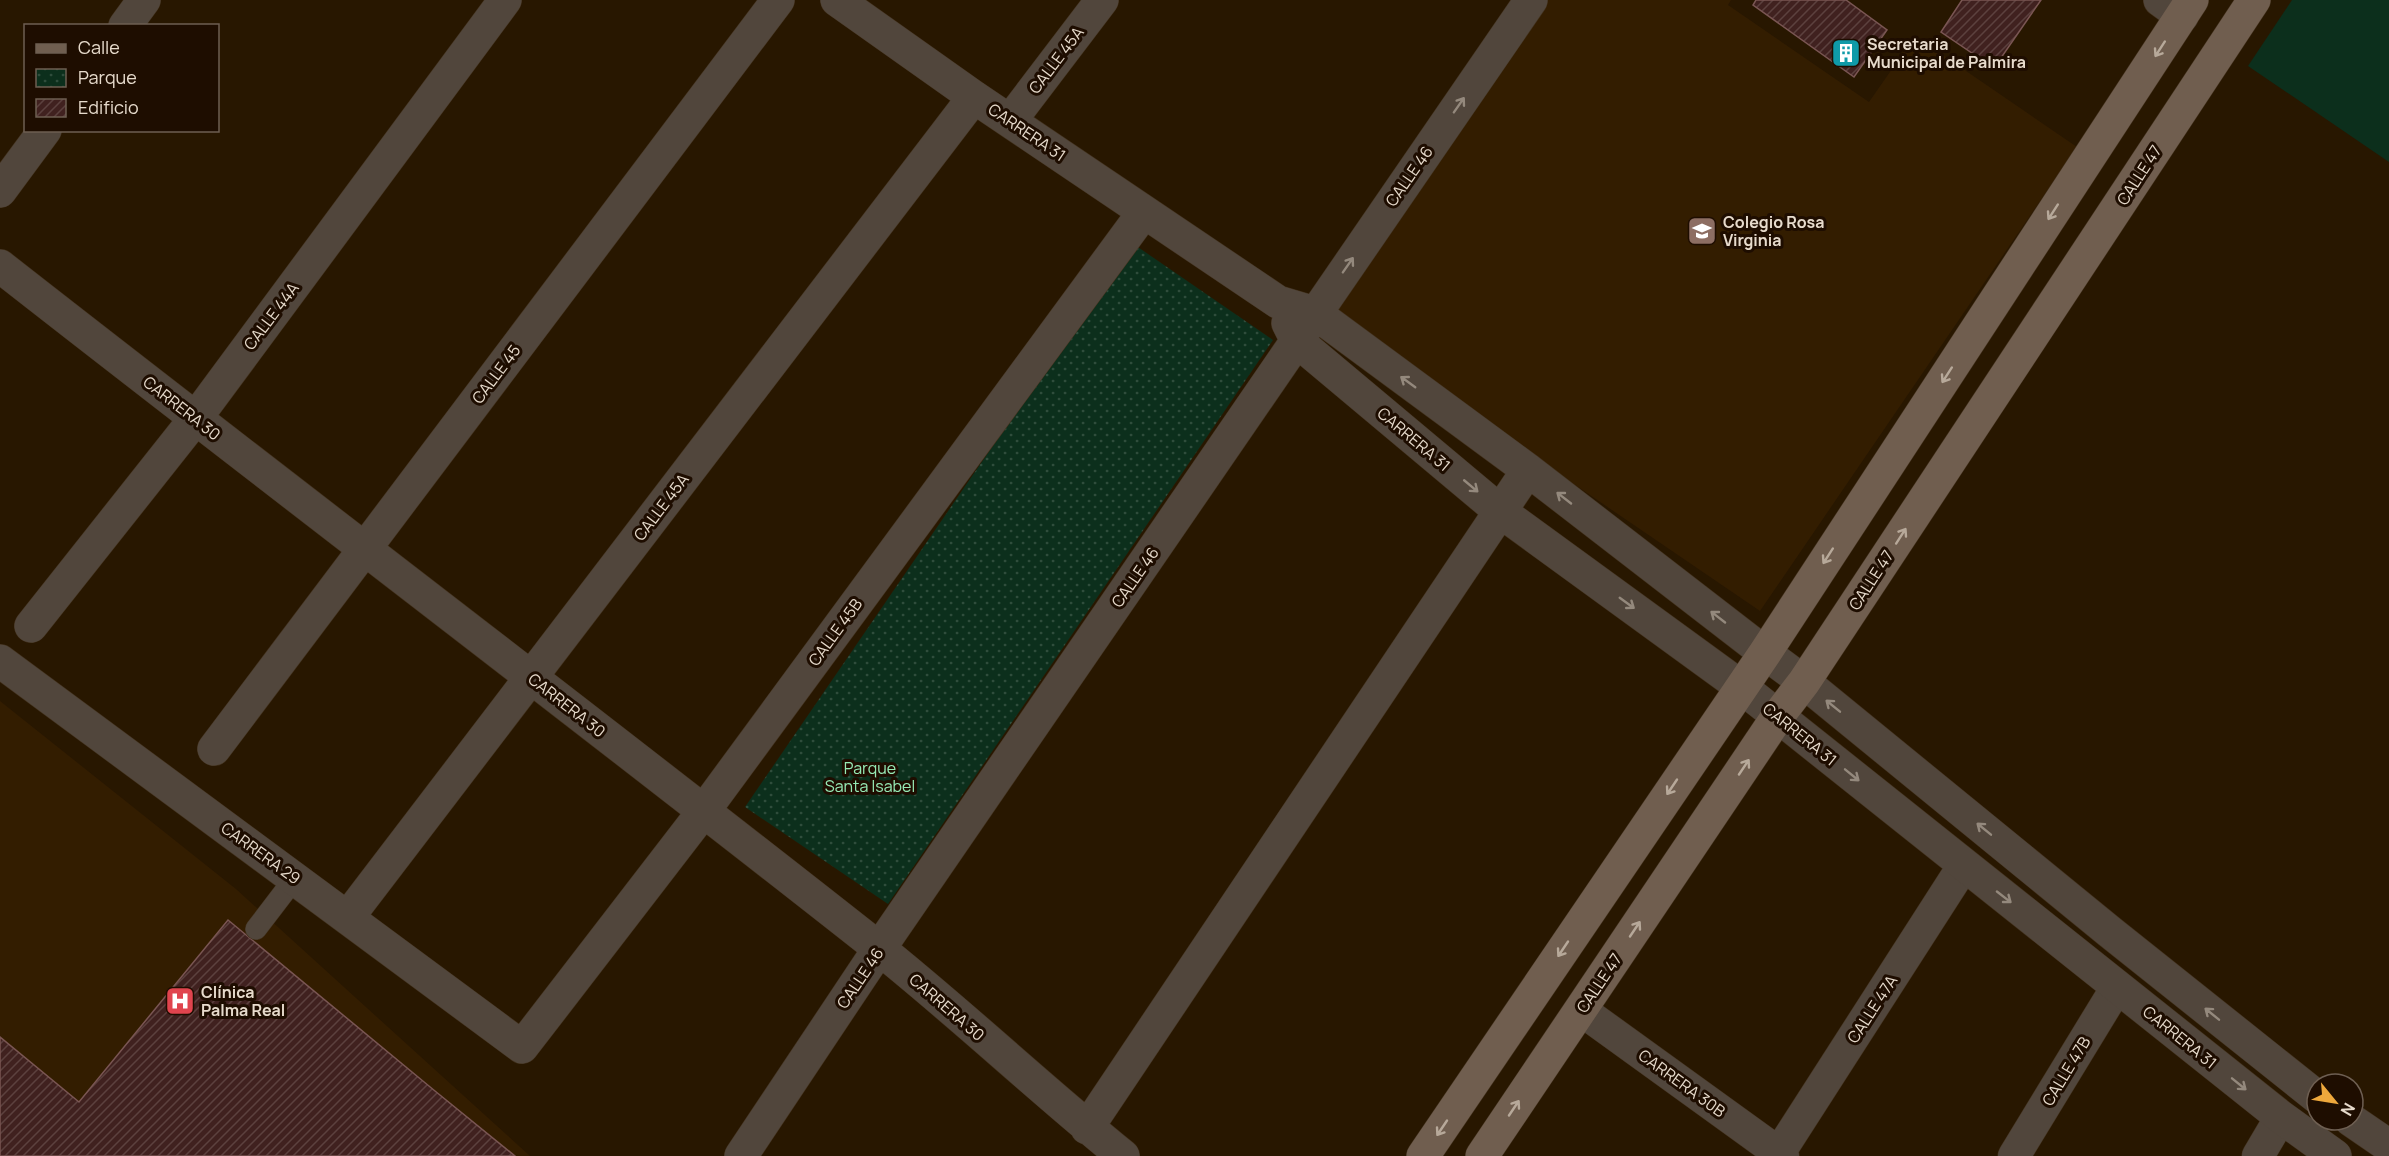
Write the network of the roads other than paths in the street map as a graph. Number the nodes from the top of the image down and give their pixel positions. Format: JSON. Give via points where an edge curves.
{"nodes":[{"id":1,"x":144,"y":0,"type":"edge"},
{"id":2,"x":505,"y":0,"type":"edge"},
{"id":3,"x":778,"y":0,"type":"edge"},
{"id":4,"x":837,"y":0,"type":"edge"},
{"id":5,"x":1102,"y":0,"type":"edge"},
{"id":6,"x":1531,"y":0,"type":"edge"},
{"id":7,"x":2254,"y":0,"type":"edge"},
{"id":8,"x":2178,"y":5,"type":"edge"},
{"id":9,"x":126,"y":24,"type":"edge"},
{"id":10,"x":974,"y":97,"type":"junction"},
{"id":11,"x":1010,"y":121,"type":"junction"},
{"id":12,"x":44,"y":132,"type":"edge"},
{"id":13,"x":0,"y":191,"type":"edge"},
{"id":14,"x":1144,"y":212,"type":"junction"},
{"id":15,"x":0,"y":266,"type":"edge"},
{"id":16,"x":1278,"y":302,"type":"junction"},
{"id":17,"x":1315,"y":313,"type":"junction"},
{"id":18,"x":1297,"y":341,"type":"junction"},
{"id":19,"x":195,"y":419,"type":"junction"},
{"id":20,"x":1528,"y":470,"type":"junction"},
{"id":21,"x":1501,"y":512,"type":"junction"},
{"id":22,"x":365,"y":548,"type":"junction"},
{"id":23,"x":31,"y":627,"type":"dead end"},
{"id":24,"x":1765,"y":653,"type":"junction"},
{"id":25,"x":0,"y":661,"type":"edge"},
{"id":26,"x":531,"y":677,"type":"junction"},
{"id":27,"x":1804,"y":682,"type":"junction"},
{"id":28,"x":1740,"y":686,"type":"junction"},
{"id":29,"x":1778,"y":716,"type":"junction"},
{"id":30,"x":214,"y":749,"type":"dead end"},
{"id":31,"x":703,"y":812,"type":"junction"},
{"id":32,"x":1964,"y":865,"type":"junction"},
{"id":33,"x":295,"y":878,"type":"junction"},
{"id":34,"x":348,"y":917,"type":"junction"},
{"id":35,"x":256,"y":929,"type":"dead end"},
{"id":36,"x":2110,"y":932,"type":"junction"},
{"id":37,"x":879,"y":949,"type":"junction"},
{"id":38,"x":2088,"y":963,"type":"junction"},
{"id":39,"x":2117,"y":987,"type":"junction"},
{"id":40,"x":1581,"y":1010,"type":"junction"},
{"id":41,"x":522,"y":1047,"type":"joint"},
{"id":42,"x":2305,"y":1086,"type":"edge"},
{"id":43,"x":2281,"y":1117,"type":"junction"},
{"id":44,"x":1088,"y":1128,"type":"junction"},
{"id":45,"x":2365,"y":1130,"type":"edge"},
{"id":46,"x":2389,"y":1146,"type":"edge"},
{"id":47,"x":1781,"y":1154,"type":"edge"},
{"id":48,"x":741,"y":1156,"type":"edge"},
{"id":49,"x":1123,"y":1156,"type":"edge"},
{"id":50,"x":1423,"y":1156,"type":"edge"},
{"id":51,"x":1482,"y":1156,"type":"edge"},
{"id":52,"x":2014,"y":1156,"type":"edge"},
{"id":53,"x":2258,"y":1156,"type":"edge"},
{"id":54,"x":2335,"y":1156,"type":"edge"}],
"edges":[{"from":1,"to":9,"type":"street"},
{"from":2,"to":19,"type":"street","name":"CALLE 44A"},
{"from":3,"to":22,"type":"street","name":"CALLE 45"},
{"from":4,"to":10,"type":"street","name":"CARRERA 31"},
{"from":5,"to":11,"type":"street","name":"CALLE 45A"},
{"from":17,"to":6,"type":"street","name":"CALLE 46","one_way":true},
{"from":27,"to":7,"type":"main road","name":"CALLE 47","one_way":true},
{"from":8,"to":24,"type":"main road","one_way":true},
{"from":10,"to":11,"type":"street","name":"CARRERA 31"},
{"from":10,"to":26,"type":"street","name":"CALLE 45A"},
{"from":11,"to":14,"type":"street","name":"CARRERA 31"},
{"from":12,"to":13,"type":"street"},
{"from":14,"to":16,"type":"street","name":"CARRERA 31"},
{"from":14,"to":31,"type":"street","name":"CALLE 45B"},
{"from":15,"to":19,"type":"street","name":"CARRERA 30"},
{"from":16,"to":17,"type":"street","name":"CARRERA 31"},
{"from":16,"to":18,"type":"street","name":"CARRERA 31"},
{"from":17,"to":18,"type":"street","name":"CALLE 46"},
{"from":20,"to":17,"type":"street","name":"CARRERA 31","one_way":true},
{"from":18,"to":21,"type":"street","name":"CARRERA 31","one_way":true},
{"from":18,"to":37,"type":"street","name":"CALLE 46"},
{"from":19,"to":22,"type":"street","name":"CARRERA 30"},
{"from":19,"to":23,"type":"street","name":"CALLE 44A"},
{"from":20,"to":21,"type":"street"},
{"from":24,"to":20,"type":"street","name":"CARRERA 31","one_way":true},
{"from":21,"to":28,"type":"street","name":"CARRERA 31","one_way":true},
{"from":21,"to":44,"type":"street"},
{"from":22,"to":26,"type":"street","name":"CARRERA 30"},
{"from":22,"to":30,"type":"street","name":"CALLE 45"},
{"from":24,"to":27,"type":"street","name":"CARRERA 31"},
{"from":24,"to":28,"type":"main road"},
{"from":25,"to":33,"type":"street","name":"CARRERA 29"},
{"from":26,"to":31,"type":"street","name":"CARRERA 30"},
{"from":26,"to":34,"type":"street","name":"CALLE 45A"},
{"from":27,"to":29,"type":"main road","name":"CALLE 47"},
{"from":36,"to":27,"type":"street","name":"CARRERA 31","one_way":true},
{"from":28,"to":29,"type":"street","name":"CARRERA 31"},
{"from":28,"to":50,"type":"main road","one_way":true},
{"from":29,"to":32,"type":"street","name":"CARRERA 31","one_way":true},
{"from":40,"to":29,"type":"main road","name":"CALLE 47","one_way":true},
{"from":31,"to":37,"type":"street","name":"CARRERA 30"},
{"from":31,"to":41,"type":"street","name":"CALLE 45B"},
{"from":32,"to":38,"type":"street","name":"CARRERA 31","one_way":true},
{"from":32,"to":47,"type":"street","name":"CALLE 47A"},
{"from":33,"to":34,"type":"street","name":"CARRERA 29"},
{"from":33,"to":35,"type":"lane"},
{"from":34,"to":41,"type":"street","name":"CARRERA 29"},
{"from":36,"to":38,"type":"street","via":[[2094,941]]},
{"from":42,"to":36,"type":"street","name":"CARRERA 31","one_way":true},
{"from":37,"to":44,"type":"street","name":"CARRERA 30"},
{"from":37,"to":48,"type":"street","name":"CALLE 46"},
{"from":38,"to":39,"type":"street","name":"CARRERA 31"},
{"from":39,"to":43,"type":"street","name":"CARRERA 31","one_way":true},
{"from":39,"to":52,"type":"street","name":"CALLE 47B"},
{"from":40,"to":47,"type":"street","name":"CARRERA 30B"},
{"from":51,"to":40,"type":"main road","name":"CALLE 47","one_way":true},
{"from":43,"to":53,"type":"street"},
{"from":43,"to":54,"type":"street","name":"CARRERA 31"},
{"from":44,"to":49,"type":"street","name":"CARRERA 30"},
{"from":45,"to":46,"type":"street"}]}
